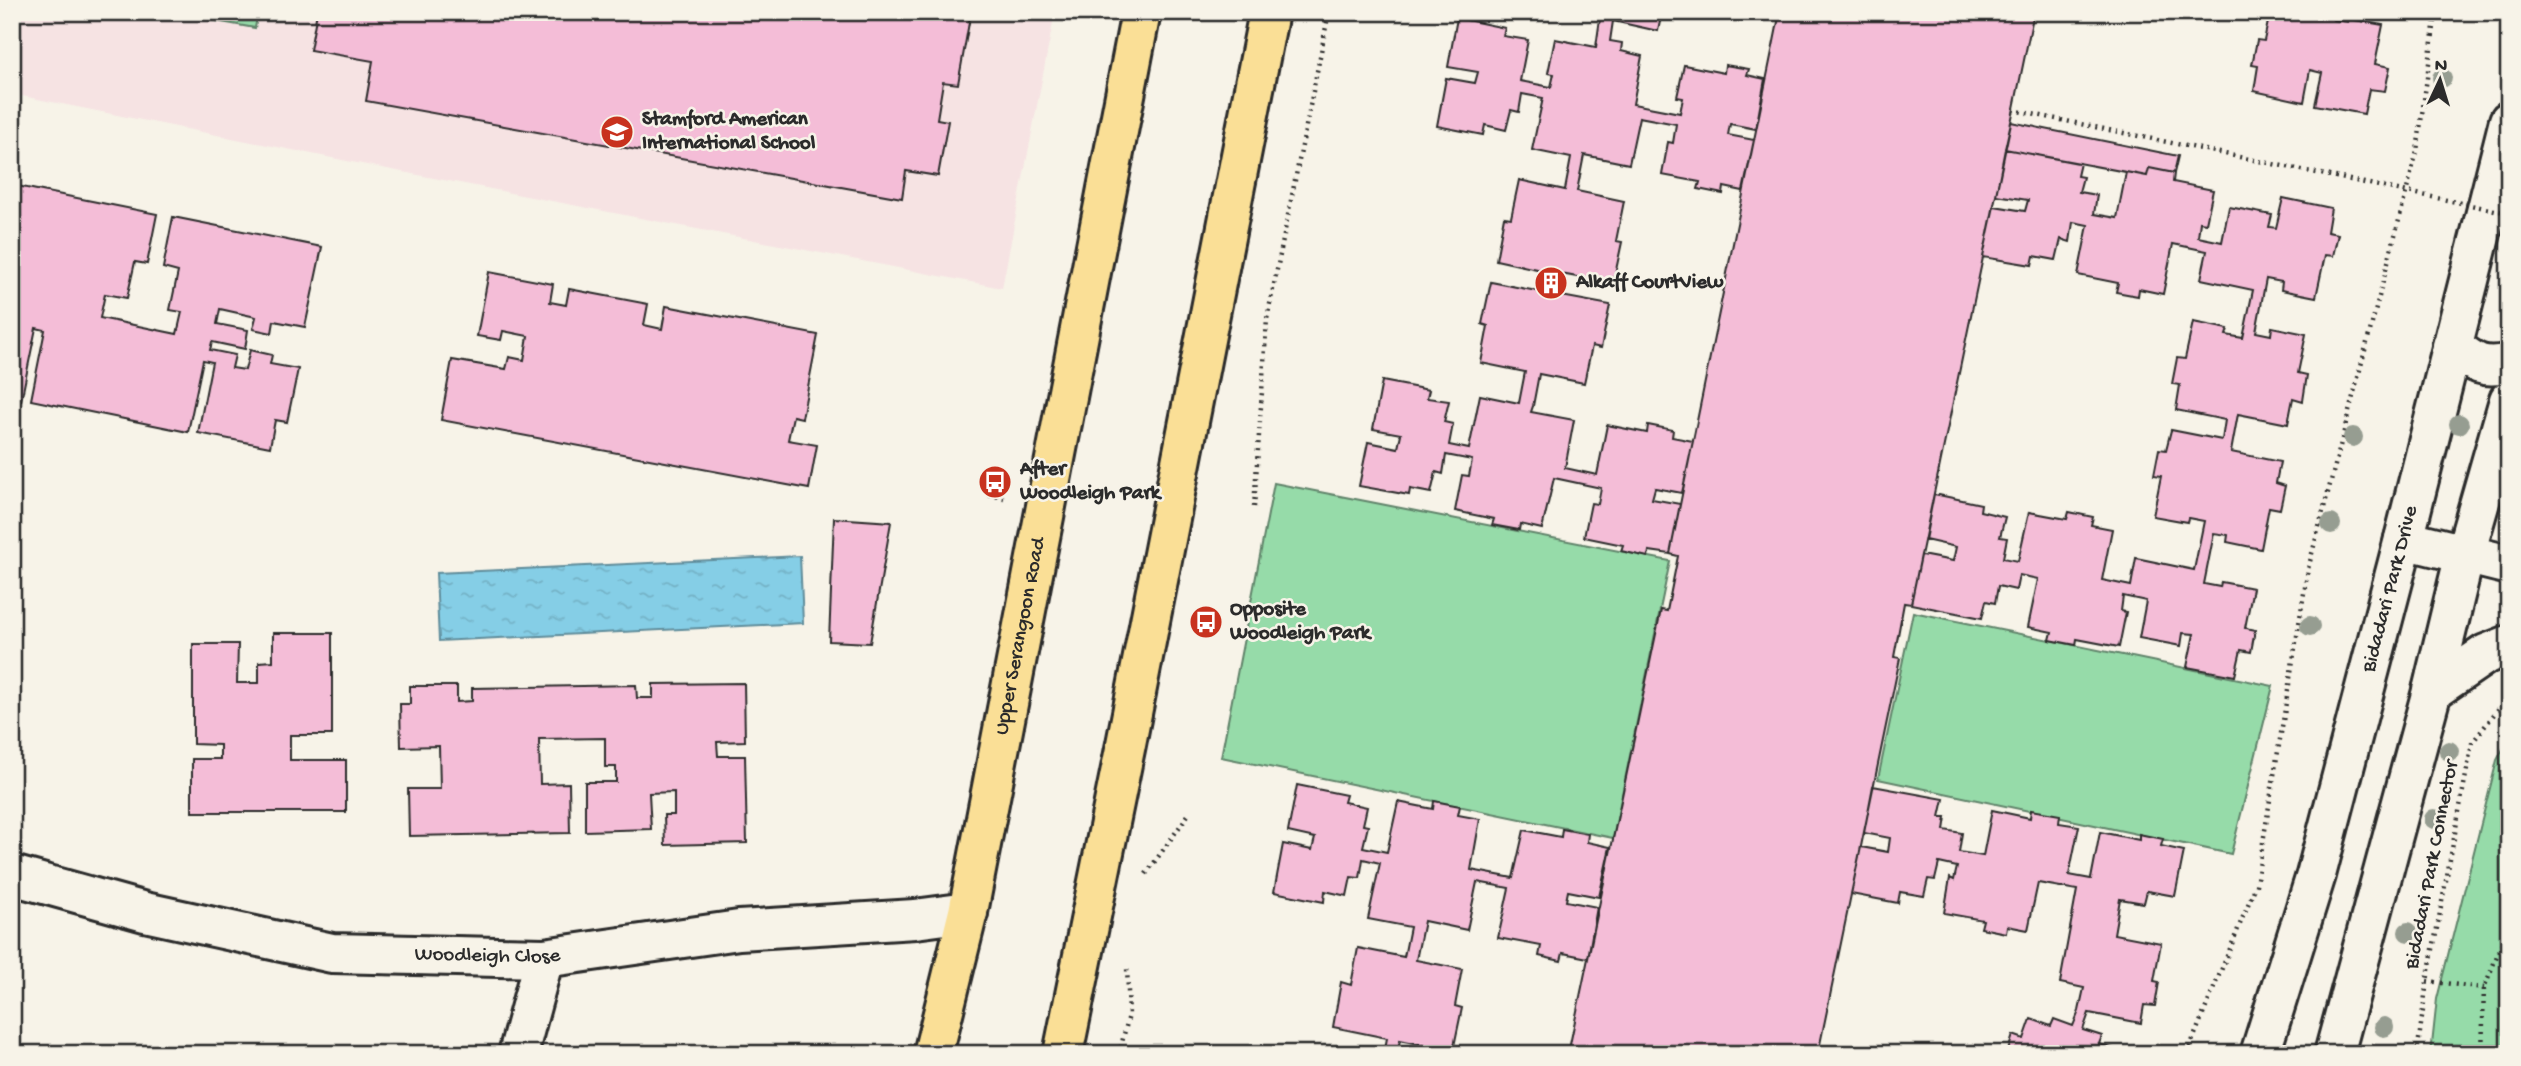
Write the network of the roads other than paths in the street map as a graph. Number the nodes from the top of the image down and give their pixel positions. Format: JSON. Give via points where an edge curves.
{"nodes":[{"id":1,"x":1141,"y":12,"type":"edge"},
{"id":2,"x":1269,"y":12,"type":"edge"},
{"id":3,"x":2509,"y":121,"type":"edge"},
{"id":4,"x":2452,"y":346,"type":"junction"},
{"id":5,"x":2509,"y":363,"type":"edge"},
{"id":6,"x":2509,"y":400,"type":"edge"},
{"id":7,"x":2404,"y":539,"type":"junction"},
{"id":8,"x":2465,"y":554,"type":"junction"},
{"id":9,"x":2509,"y":565,"type":"edge"},
{"id":10,"x":2509,"y":645,"type":"edge"},
{"id":11,"x":2432,"y":691,"type":"junction"},
{"id":12,"x":12,"y":875,"type":"edge"},
{"id":13,"x":968,"y":912,"type":"junction"},
{"id":14,"x":544,"y":958,"type":"junction"},
{"id":15,"x":518,"y":1054,"type":"edge"},
{"id":16,"x":933,"y":1054,"type":"edge"},
{"id":17,"x":1063,"y":1054,"type":"edge"},
{"id":18,"x":2260,"y":1054,"type":"edge"},
{"id":19,"x":2334,"y":1054,"type":"edge"}],
"edges":[{"from":1,"to":13,"type":"main road","name":"Upper Serangoon Road"},
{"from":2,"to":17,"type":"main road"},
{"from":3,"to":4,"type":"street","name":"Bidadari Park Drive"},
{"from":4,"to":5,"type":"street","via":[[2474,363],[2494,367]]},
{"from":4,"to":7,"type":"street","name":"Bidadari Park Drive"},
{"from":6,"to":8,"type":"street"},
{"from":7,"to":8,"type":"street"},
{"from":7,"to":18,"type":"street","name":"Bidadari Park Drive","via":[[2316,875]]},
{"from":8,"to":9,"type":"street"},
{"from":8,"to":11,"type":"street"},
{"from":10,"to":11,"type":"street","via":[[2486,654]]},
{"from":11,"to":19,"type":"street"},
{"from":12,"to":14,"type":"street","name":"Woodleigh Close","via":[[145,912],[332,953]]},
{"from":13,"to":14,"type":"street","name":"Woodleigh Close","via":[[738,930]]},
{"from":13,"to":16,"type":"main road","name":"Upper Serangoon Road"},
{"from":14,"to":15,"type":"street"}]}
